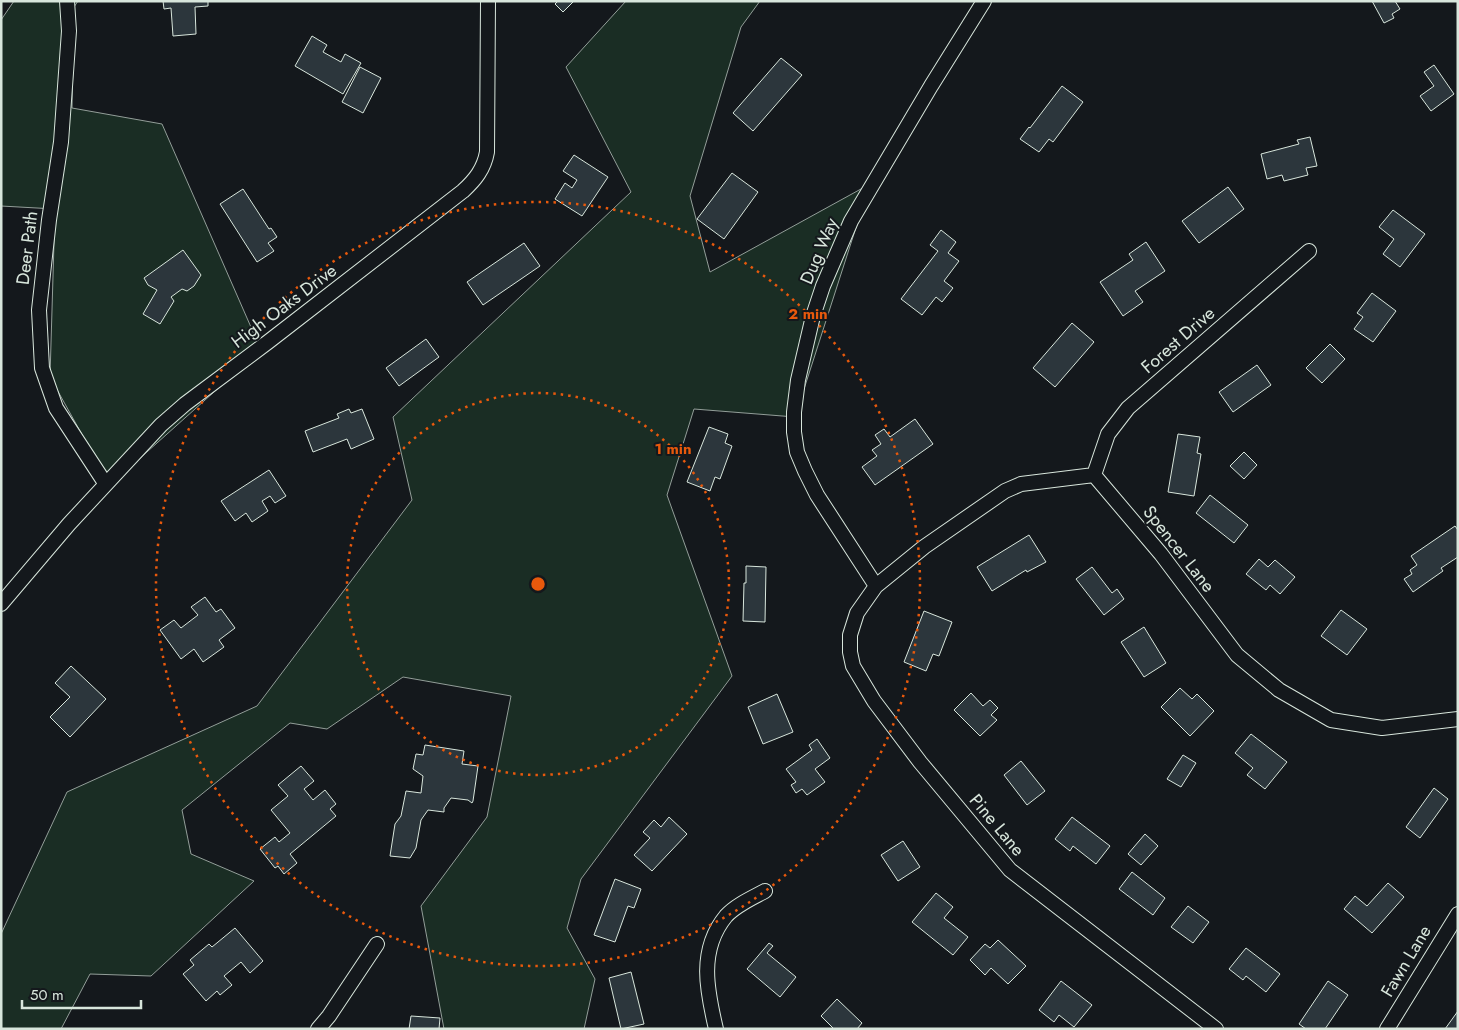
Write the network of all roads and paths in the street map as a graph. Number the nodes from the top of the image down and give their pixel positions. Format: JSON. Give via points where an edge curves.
{"nodes":[{"id":1,"x":67,"y":1,"type":"edge"},
{"id":2,"x":488,"y":1,"type":"edge"},
{"id":3,"x":984,"y":1,"type":"edge"},
{"id":4,"x":1310,"y":251,"type":"dead end"},
{"id":5,"x":1094,"y":475,"type":"junction"},
{"id":6,"x":105,"y":483,"type":"junction"},
{"id":7,"x":876,"y":586,"type":"junction"},
{"id":8,"x":1,"y":604,"type":"edge"},
{"id":9,"x":1458,"y":720,"type":"edge"},
{"id":10,"x":765,"y":891,"type":"dead end"},
{"id":11,"x":1458,"y":914,"type":"edge"},
{"id":12,"x":377,"y":944,"type":"dead end"},
{"id":13,"x":318,"y":1029,"type":"edge"},
{"id":14,"x":716,"y":1029,"type":"edge"},
{"id":15,"x":1216,"y":1029,"type":"edge"},
{"id":16,"x":1387,"y":1029,"type":"edge"}],
"edges":[{"from":1,"to":6,"type":"street","name":"Deer Path","via":[[69,31],[61,142],[39,310],[42,368],[56,408]]},
{"from":2,"to":6,"type":"street","name":"High Oaks Drive","via":[[487,152],[486,162],[477,178],[185,404]]},
{"from":3,"to":7,"type":"street","name":"Dug Way","via":[[851,221],[813,316],[798,380],[794,412],[797,452],[817,495]]},
{"from":4,"to":5,"type":"street","name":"Forest Drive","via":[[1128,408],[1108,434]]},
{"from":5,"to":7,"type":"street","via":[[1021,484],[1005,491],[924,547]]},
{"from":5,"to":9,"type":"street","name":"Spencer Lane","via":[[1161,554],[1237,655],[1279,690],[1331,720],[1382,728]]},
{"from":6,"to":8,"type":"street","name":"High Oaks Drive"},
{"from":7,"to":15,"type":"street","name":"Pine Lane","via":[[857,614],[850,635],[850,652],[854,666],[874,701],[920,762],[1010,870]]},
{"from":10,"to":14,"type":"street","via":[[727,915],[712,944],[707,984]]},
{"from":11,"to":16,"type":"street","name":"Fawn Lane"},
{"from":12,"to":13,"type":"street"}]}
